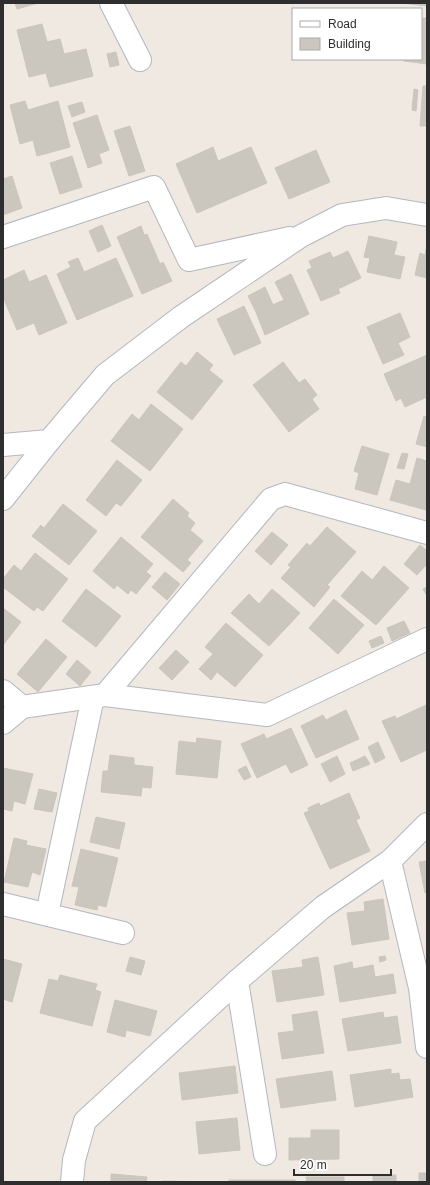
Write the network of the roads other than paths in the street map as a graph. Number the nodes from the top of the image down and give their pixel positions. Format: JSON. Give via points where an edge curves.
{"nodes":[{"id":1,"x":111,"y":3,"type":"edge"},
{"id":2,"x":140,"y":60,"type":"dead end"},
{"id":3,"x":427,"y":216,"type":"edge"},
{"id":4,"x":3,"y":236,"type":"edge"},
{"id":5,"x":300,"y":236,"type":"junction"},
{"id":6,"x":48,"y":441,"type":"junction"},
{"id":7,"x":3,"y":445,"type":"edge"},
{"id":8,"x":3,"y":499,"type":"edge"},
{"id":9,"x":427,"y":533,"type":"edge"},
{"id":10,"x":427,"y":639,"type":"edge"},
{"id":11,"x":3,"y":691,"type":"edge"},
{"id":12,"x":99,"y":696,"type":"junction"},
{"id":13,"x":22,"y":707,"type":"junction"},
{"id":14,"x":3,"y":723,"type":"edge"},
{"id":15,"x":427,"y":824,"type":"edge"},
{"id":16,"x":390,"y":861,"type":"junction"},
{"id":17,"x":3,"y":904,"type":"edge"},
{"id":18,"x":47,"y":914,"type":"junction"},
{"id":19,"x":124,"y":933,"type":"dead end"},
{"id":20,"x":237,"y":981,"type":"junction"},
{"id":21,"x":427,"y":1047,"type":"edge"},
{"id":22,"x":265,"y":1154,"type":"dead end"},
{"id":23,"x":72,"y":1182,"type":"edge"}],
"edges":[{"from":1,"to":2,"type":"street"},
{"from":3,"to":5,"type":"street","via":[[386,208],[342,215]]},
{"from":4,"to":5,"type":"street","via":[[154,187],[190,260]]},
{"from":5,"to":6,"type":"street","via":[[181,317],[105,375]]},
{"from":6,"to":7,"type":"street"},
{"from":6,"to":8,"type":"street"},
{"from":9,"to":12,"type":"street","via":[[285,494],[271,499]]},
{"from":10,"to":12,"type":"street","via":[[267,715]]},
{"from":11,"to":13,"type":"street"},
{"from":12,"to":13,"type":"street"},
{"from":12,"to":18,"type":"street"},
{"from":13,"to":14,"type":"street"},
{"from":15,"to":16,"type":"street"},
{"from":16,"to":20,"type":"street","via":[[324,907]]},
{"from":16,"to":21,"type":"street","via":[[420,988]]},
{"from":17,"to":18,"type":"street"},
{"from":18,"to":19,"type":"street"},
{"from":20,"to":22,"type":"street"},
{"from":20,"to":23,"type":"street","via":[[85,1121],[74,1160]]}]}
